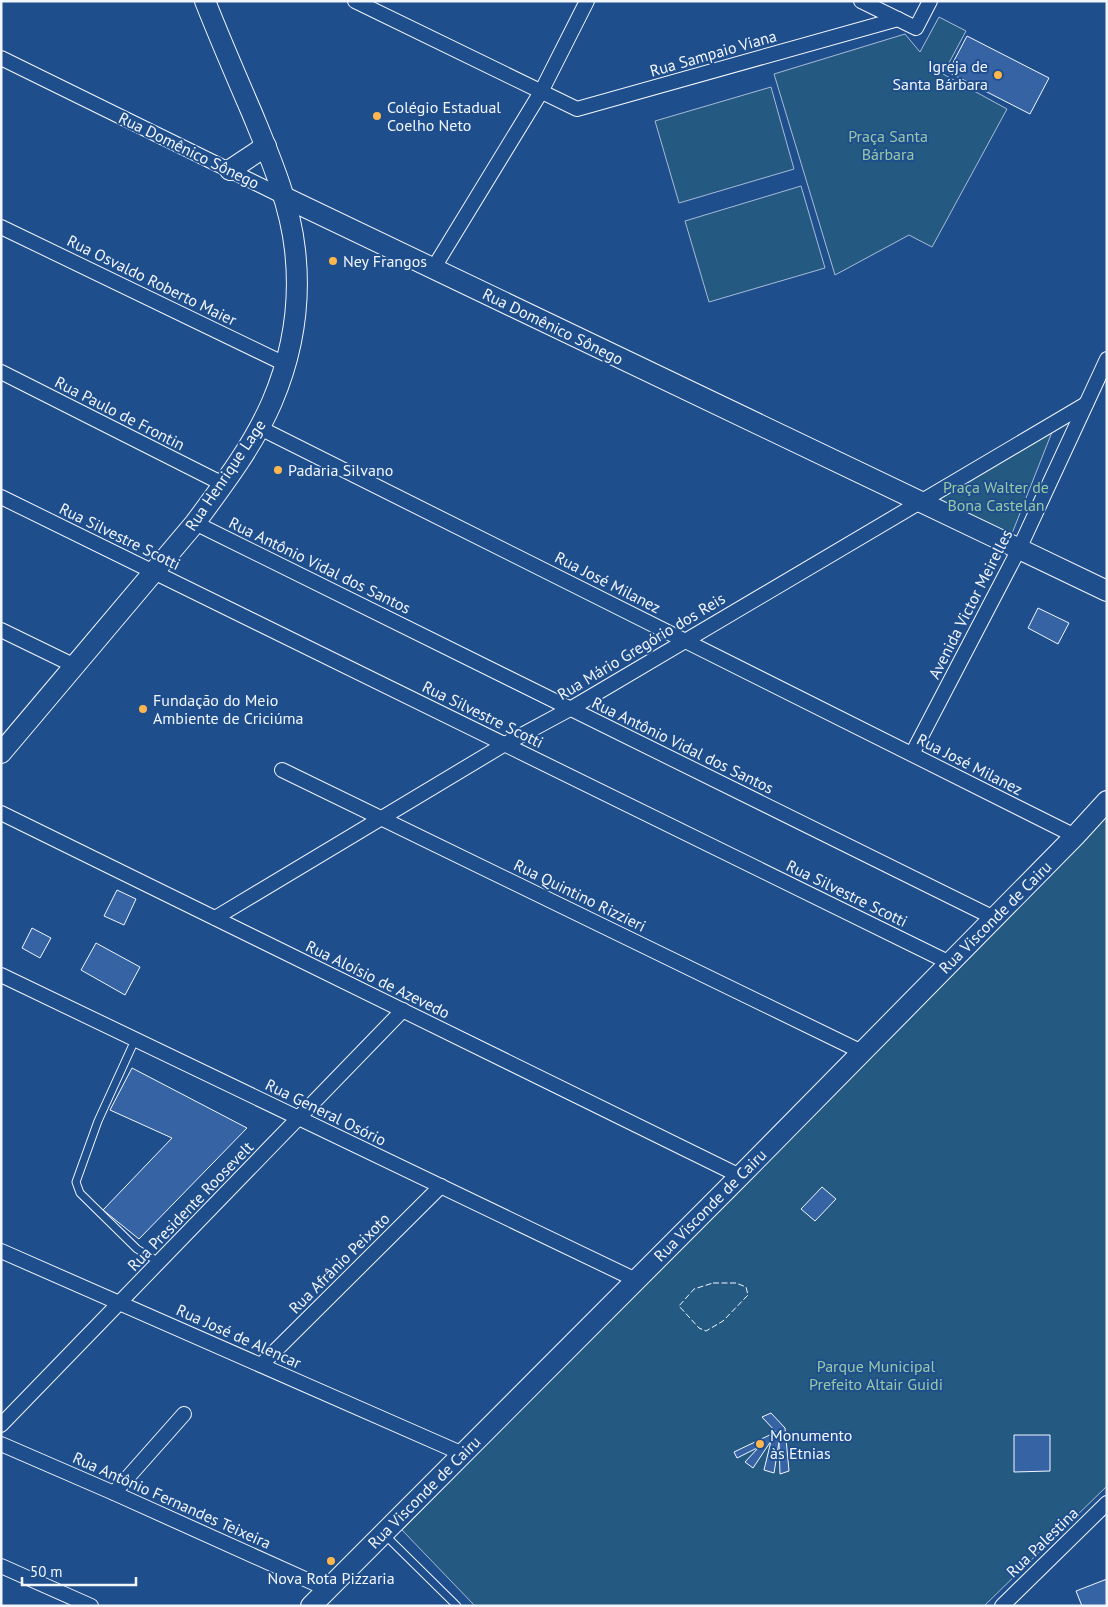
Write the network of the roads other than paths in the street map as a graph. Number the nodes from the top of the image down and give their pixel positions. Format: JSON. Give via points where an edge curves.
{"nodes":[{"id":1,"x":206,"y":1,"type":"edge"},
{"id":2,"x":355,"y":1,"type":"edge"},
{"id":3,"x":587,"y":1,"type":"edge"},
{"id":4,"x":861,"y":1,"type":"edge"},
{"id":5,"x":930,"y":1,"type":"edge"},
{"id":6,"x":898,"y":19,"type":"junction"},
{"id":7,"x":1,"y":58,"type":"edge"},
{"id":8,"x":540,"y":92,"type":"junction"},
{"id":9,"x":266,"y":146,"type":"junction"},
{"id":10,"x":230,"y":170,"type":"junction"},
{"id":11,"x":284,"y":197,"type":"junction"},
{"id":12,"x":1,"y":226,"type":"edge"},
{"id":13,"x":433,"y":268,"type":"junction"},
{"id":14,"x":1107,"y":360,"type":"edge"},
{"id":15,"x":286,"y":365,"type":"junction"},
{"id":16,"x":1,"y":372,"type":"edge"},
{"id":17,"x":1086,"y":404,"type":"junction"},
{"id":18,"x":260,"y":428,"type":"junction"},
{"id":19,"x":223,"y":484,"type":"junction"},
{"id":20,"x":1,"y":497,"type":"edge"},
{"id":21,"x":919,"y":501,"type":"junction"},
{"id":22,"x":195,"y":523,"type":"junction"},
{"id":23,"x":1019,"y":549,"type":"junction"},
{"id":24,"x":155,"y":572,"type":"junction"},
{"id":25,"x":1107,"y":591,"type":"edge"},
{"id":26,"x":1,"y":630,"type":"edge"},
{"id":27,"x":684,"y":640,"type":"junction"},
{"id":28,"x":75,"y":666,"type":"junction"},
{"id":29,"x":570,"y":709,"type":"junction"},
{"id":30,"x":505,"y":744,"type":"junction"},
{"id":31,"x":1,"y":753,"type":"edge"},
{"id":32,"x":912,"y":754,"type":"junction"},
{"id":33,"x":282,"y":770,"type":"dead end"},
{"id":34,"x":1107,"y":801,"type":"edge"},
{"id":35,"x":1,"y":813,"type":"edge"},
{"id":36,"x":383,"y":819,"type":"junction"},
{"id":37,"x":1075,"y":836,"type":"junction"},
{"id":38,"x":215,"y":918,"type":"junction"},
{"id":39,"x":994,"y":918,"type":"junction"},
{"id":40,"x":950,"y":963,"type":"junction"},
{"id":41,"x":1,"y":976,"type":"edge"},
{"id":42,"x":403,"y":1010,"type":"junction"},
{"id":43,"x":135,"y":1040,"type":"junction"},
{"id":44,"x":862,"y":1052,"type":"junction"},
{"id":45,"x":299,"y":1118,"type":"junction"},
{"id":46,"x":740,"y":1176,"type":"junction"},
{"id":47,"x":441,"y":1186,"type":"junction"},
{"id":48,"x":1,"y":1251,"type":"edge"},
{"id":49,"x":160,"y":1263,"type":"junction"},
{"id":50,"x":636,"y":1280,"type":"junction"},
{"id":51,"x":120,"y":1303,"type":"junction"},
{"id":52,"x":261,"y":1365,"type":"junction"},
{"id":53,"x":184,"y":1414,"type":"dead end"},
{"id":54,"x":1,"y":1425,"type":"edge"},
{"id":55,"x":1,"y":1444,"type":"edge"},
{"id":56,"x":463,"y":1454,"type":"junction"},
{"id":57,"x":114,"y":1493,"type":"junction"},
{"id":58,"x":1107,"y":1503,"type":"edge"},
{"id":59,"x":383,"y":1533,"type":"junction"},
{"id":60,"x":1,"y":1566,"type":"edge"},
{"id":61,"x":327,"y":1589,"type":"junction"},
{"id":62,"x":91,"y":1606,"type":"edge"},
{"id":63,"x":311,"y":1606,"type":"edge"},
{"id":64,"x":457,"y":1606,"type":"edge"},
{"id":65,"x":1002,"y":1606,"type":"edge"}],
"edges":[{"from":1,"to":9,"type":"street","name":"Rua Henrique Lage"},
{"from":2,"to":8,"type":"street","name":"Rua Sampaio Viana"},
{"from":3,"to":8,"type":"street"},
{"from":4,"to":6,"type":"street"},
{"from":5,"to":6,"type":"street","via":[[916,28]]},
{"from":6,"to":8,"type":"street","name":"Rua Sampaio Viana","via":[[577,109]]},
{"from":7,"to":10,"type":"street","name":"Rua Domênico Sônego"},
{"from":8,"to":13,"type":"street"},
{"from":9,"to":10,"type":"street"},
{"from":9,"to":11,"type":"street","name":"Rua Henrique Lage"},
{"from":10,"to":11,"type":"street","name":"Rua Domênico Sônego"},
{"from":11,"to":13,"type":"street","name":"Rua Domênico Sônego"},
{"from":11,"to":15,"type":"street","name":"Rua Henrique Lage","via":[[295,248],[297,278],[295,325]]},
{"from":12,"to":15,"type":"street","name":"Rua Osvaldo Roberto Maier"},
{"from":13,"to":21,"type":"street","name":"Rua Domênico Sônego"},
{"from":14,"to":17,"type":"street","name":"Avenida Victor Meirelles"},
{"from":15,"to":18,"type":"street","name":"Rua Henrique Lage"},
{"from":16,"to":19,"type":"street","name":"Rua Paulo de Frontin"},
{"from":17,"to":21,"type":"street","name":"Rua Mário Gregório dos Reis"},
{"from":17,"to":23,"type":"street","name":"Avenida Victor Meirelles"},
{"from":18,"to":19,"type":"street","name":"Rua Henrique Lage"},
{"from":18,"to":27,"type":"street","name":"Rua José Milanez"},
{"from":19,"to":22,"type":"street","name":"Rua Henrique Lage"},
{"from":20,"to":24,"type":"street","name":"Rua Silvestre Scotti"},
{"from":21,"to":23,"type":"street","name":"Rua Domênico Sônego"},
{"from":21,"to":27,"type":"street","name":"Rua Mário Gregório dos Reis"},
{"from":22,"to":24,"type":"street","name":"Rua Henrique Lage"},
{"from":22,"to":29,"type":"street","name":"Rua Antônio Vidal dos Santos"},
{"from":23,"to":25,"type":"street","name":"Rua Domênico Sônego"},
{"from":23,"to":32,"type":"street","name":"Avenida Victor Meirelles"},
{"from":24,"to":28,"type":"street","name":"Rua Henrique Lage"},
{"from":24,"to":30,"type":"street","name":"Rua Silvestre Scotti"},
{"from":26,"to":28,"type":"street"},
{"from":27,"to":29,"type":"street","name":"Rua Mário Gregório dos Reis"},
{"from":27,"to":32,"type":"street","name":"Rua José Milanez"},
{"from":28,"to":31,"type":"street","name":"Rua Henrique Lage"},
{"from":29,"to":30,"type":"street","name":"Rua Mário Gregório dos Reis"},
{"from":29,"to":39,"type":"street","name":"Rua Antônio Vidal dos Santos"},
{"from":30,"to":36,"type":"street","name":"Rua Mário Gregório dos Reis"},
{"from":30,"to":40,"type":"street","name":"Rua Silvestre Scotti"},
{"from":32,"to":37,"type":"street","name":"Rua José Milanez"},
{"from":33,"to":36,"type":"street","name":"Rua Quintino Rizzieri"},
{"from":34,"to":37,"type":"street","name":"Rua Visconde de Cairu"},
{"from":35,"to":38,"type":"street","name":"Rua Aloísio de Azevedo"},
{"from":36,"to":38,"type":"street","name":"Rua Mário Gregório dos Reis"},
{"from":36,"to":44,"type":"street","name":"Rua Quintino Rizzieri"},
{"from":37,"to":39,"type":"street","name":"Rua Visconde de Cairu"},
{"from":38,"to":42,"type":"street","name":"Rua Aloísio de Azevedo"},
{"from":39,"to":40,"type":"street","name":"Rua Visconde de Cairu"},
{"from":40,"to":44,"type":"street","name":"Rua Visconde de Cairu"},
{"from":41,"to":43,"type":"street","name":"Rua General Osório"},
{"from":42,"to":45,"type":"street","name":"Rua Presidente Roosevelt"},
{"from":42,"to":46,"type":"street","name":"Rua Aloísio de Azevedo"},
{"from":43,"to":45,"type":"street","name":"Rua General Osório"},
{"from":43,"to":49,"type":"lane","via":[[98,1121],[76,1182],[80,1192],[137,1249]]},
{"from":44,"to":46,"type":"street","name":"Rua Visconde de Cairu"},
{"from":45,"to":47,"type":"street","name":"Rua General Osório"},
{"from":45,"to":49,"type":"street","name":"Rua Presidente Roosevelt"},
{"from":46,"to":50,"type":"street","name":"Rua Visconde de Cairu"},
{"from":47,"to":50,"type":"street","name":"Rua General Osório"},
{"from":47,"to":52,"type":"street","name":"Rua Afrânio Peixoto"},
{"from":48,"to":51,"type":"street","name":"Rua José de Alencar"},
{"from":49,"to":51,"type":"street","name":"Rua Presidente Roosevelt"},
{"from":50,"to":56,"type":"street","name":"Rua Visconde de Cairu"},
{"from":51,"to":52,"type":"street","name":"Rua José de Alencar"},
{"from":51,"to":54,"type":"street","name":"Rua Presidente Roosevelt"},
{"from":52,"to":56,"type":"street","name":"Rua José de Alencar"},
{"from":53,"to":57,"type":"street"},
{"from":55,"to":57,"type":"street","name":"Rua Antônio Fernandes Teixeira"},
{"from":56,"to":59,"type":"street","name":"Rua Visconde de Cairu"},
{"from":57,"to":61,"type":"street","name":"Rua Antônio Fernandes Teixeira"},
{"from":58,"to":65,"type":"street","name":"Rua Palestina"},
{"from":59,"to":61,"type":"street","name":"Rua Visconde de Cairu"},
{"from":59,"to":64,"type":"lane"},
{"from":60,"to":62,"type":"street"},
{"from":61,"to":63,"type":"street","name":"Rua Visconde de Cairu"}]}
